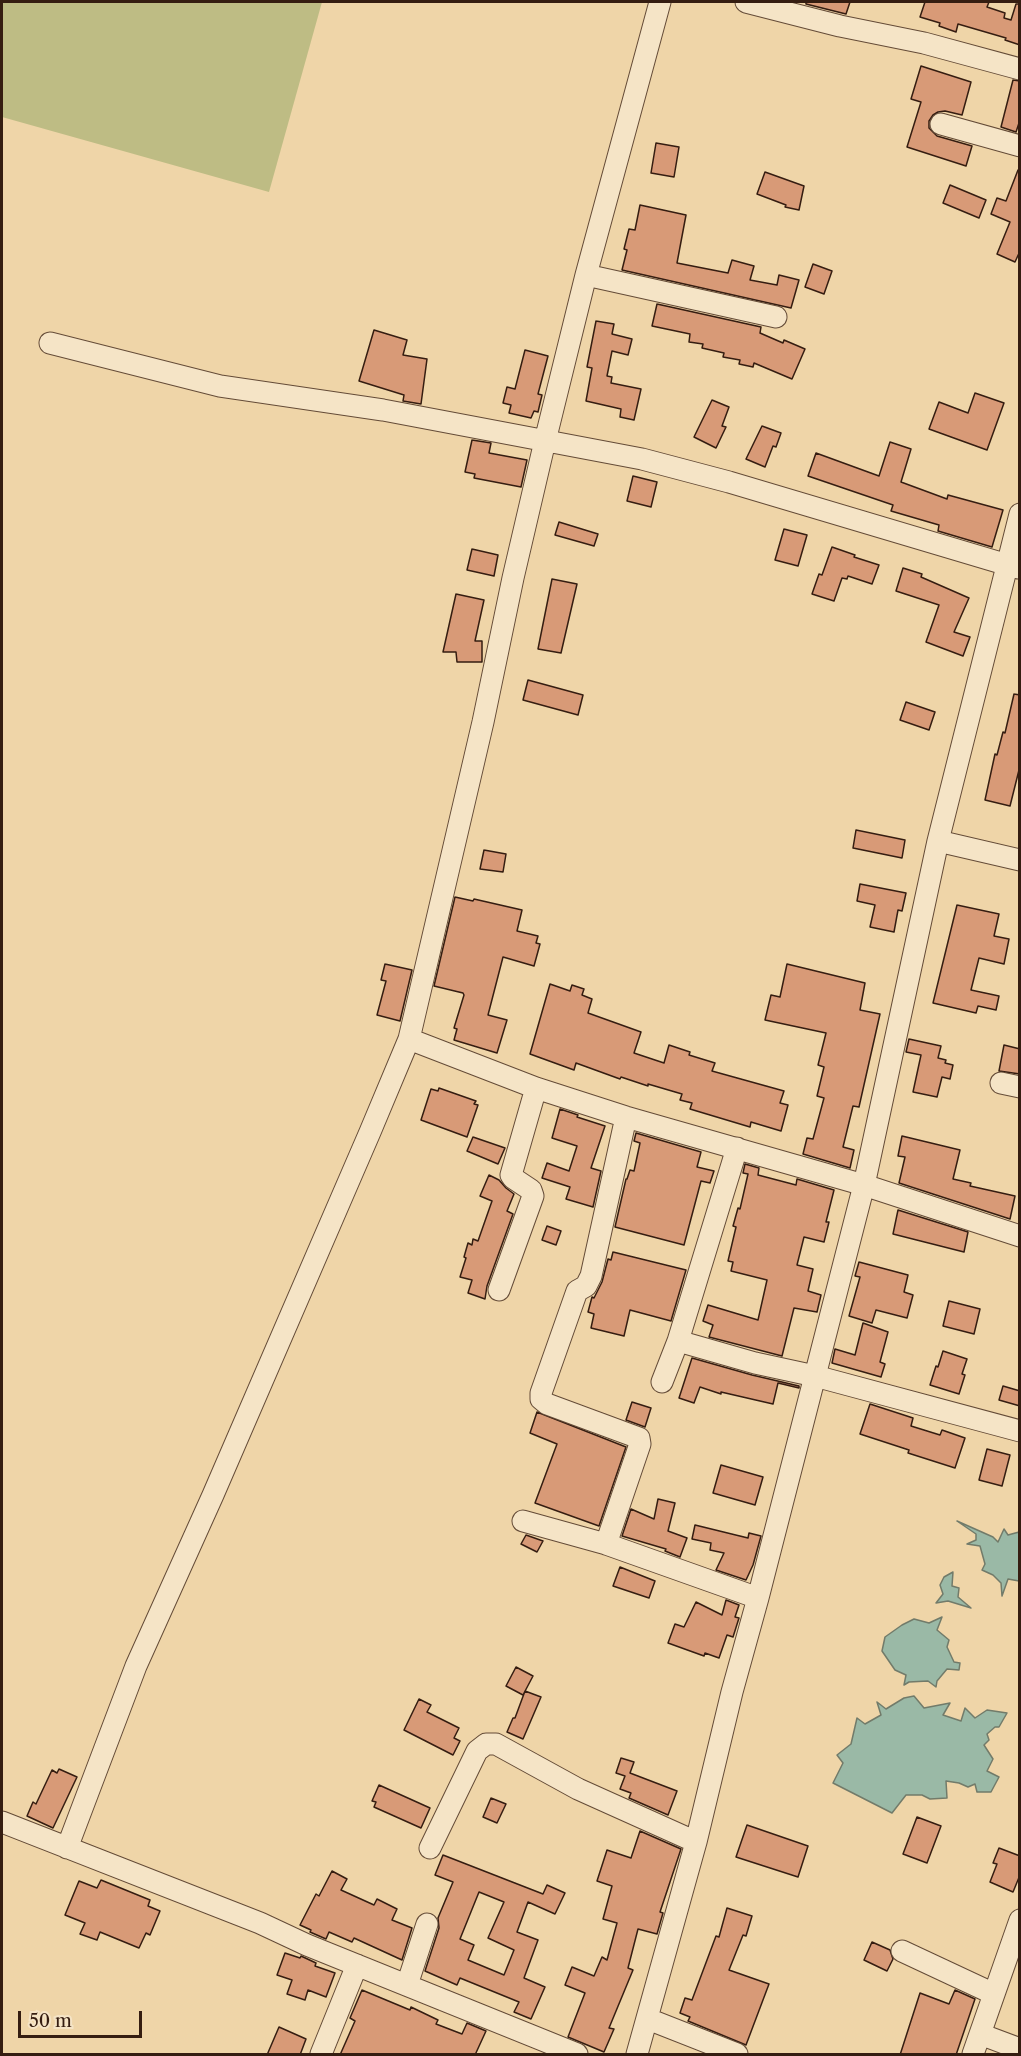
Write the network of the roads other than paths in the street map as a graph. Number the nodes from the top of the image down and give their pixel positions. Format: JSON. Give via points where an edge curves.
{"nodes":[{"id":1,"x":660,"y":2,"type":"edge"},
{"id":2,"x":746,"y":2,"type":"edge"},
{"id":3,"x":1020,"y":69,"type":"edge"},
{"id":4,"x":941,"y":124,"type":"dead end"},
{"id":5,"x":1020,"y":146,"type":"edge"},
{"id":6,"x":586,"y":274,"type":"junction"},
{"id":7,"x":776,"y":317,"type":"dead end"},
{"id":8,"x":50,"y":343,"type":"dead end"},
{"id":9,"x":545,"y":441,"type":"junction"},
{"id":10,"x":1020,"y":514,"type":"edge"},
{"id":11,"x":1013,"y":566,"type":"edge"},
{"id":12,"x":938,"y":841,"type":"junction"},
{"id":13,"x":1020,"y":860,"type":"edge"},
{"id":14,"x":409,"y":1039,"type":"junction"},
{"id":15,"x":536,"y":1088,"type":"junction"},
{"id":16,"x":626,"y":1117,"type":"junction"},
{"id":17,"x":736,"y":1148,"type":"junction"},
{"id":18,"x":864,"y":1185,"type":"junction"},
{"id":19,"x":1020,"y":1236,"type":"edge"},
{"id":20,"x":499,"y":1290,"type":"dead end"},
{"id":21,"x":678,"y":1341,"type":"junction"},
{"id":22,"x":815,"y":1376,"type":"junction"},
{"id":23,"x":662,"y":1382,"type":"dead end"},
{"id":24,"x":1020,"y":1431,"type":"edge"},
{"id":25,"x":523,"y":1521,"type":"dead end"},
{"id":26,"x":606,"y":1544,"type":"junction"},
{"id":27,"x":758,"y":1598,"type":"junction"},
{"id":28,"x":2,"y":1822,"type":"edge"},
{"id":29,"x":696,"y":1842,"type":"junction"},
{"id":30,"x":66,"y":1848,"type":"junction"},
{"id":31,"x":430,"y":1848,"type":"dead end"},
{"id":32,"x":1020,"y":1920,"type":"edge"},
{"id":33,"x":427,"y":1924,"type":"dead end"},
{"id":34,"x":902,"y":1952,"type":"dead end"},
{"id":35,"x":357,"y":1965,"type":"junction"},
{"id":36,"x":407,"y":1985,"type":"junction"},
{"id":37,"x":994,"y":1994,"type":"junction"},
{"id":38,"x":648,"y":2019,"type":"junction"},
{"id":39,"x":980,"y":2034,"type":"junction"},
{"id":40,"x":1020,"y":2049,"type":"edge"},
{"id":41,"x":321,"y":2055,"type":"edge"},
{"id":42,"x":576,"y":2055,"type":"edge"},
{"id":43,"x":638,"y":2055,"type":"edge"},
{"id":44,"x":737,"y":2055,"type":"edge"},
{"id":45,"x":973,"y":2055,"type":"edge"}],
"edges":[{"from":1,"to":6,"type":"street"},
{"from":2,"to":3,"type":"street"},
{"from":4,"to":5,"type":"street"},
{"from":6,"to":7,"type":"street"},
{"from":6,"to":9,"type":"street"},
{"from":8,"to":9,"type":"street","via":[[220,386],[383,410]]},
{"from":9,"to":11,"type":"street","via":[[642,459],[729,482]]},
{"from":9,"to":14,"type":"street"},
{"from":10,"to":11,"type":"street"},
{"from":11,"to":12,"type":"street"},
{"from":12,"to":13,"type":"street"},
{"from":12,"to":18,"type":"street"},
{"from":14,"to":15,"type":"street"},
{"from":14,"to":30,"type":"street","via":[[136,1666]]},
{"from":15,"to":16,"type":"street"},
{"from":15,"to":20,"type":"street","via":[[511,1175],[533,1196]]},
{"from":16,"to":17,"type":"street"},
{"from":16,"to":26,"type":"street","via":[[591,1276],[586,1286],[577,1291],[541,1393],[547,1404],[639,1438]]},
{"from":17,"to":18,"type":"street"},
{"from":17,"to":21,"type":"street"},
{"from":18,"to":19,"type":"street"},
{"from":18,"to":22,"type":"street"},
{"from":21,"to":22,"type":"street"},
{"from":21,"to":23,"type":"street"},
{"from":22,"to":24,"type":"street"},
{"from":22,"to":27,"type":"street"},
{"from":25,"to":26,"type":"street"},
{"from":26,"to":27,"type":"street"},
{"from":27,"to":29,"type":"street"},
{"from":28,"to":30,"type":"street"},
{"from":29,"to":31,"type":"street","via":[[578,1789],[496,1744],[486,1744],[477,1751]]},
{"from":29,"to":38,"type":"street"},
{"from":30,"to":35,"type":"street"},
{"from":32,"to":37,"type":"street"},
{"from":33,"to":36,"type":"street"},
{"from":34,"to":37,"type":"street"},
{"from":35,"to":36,"type":"street"},
{"from":35,"to":41,"type":"street"},
{"from":36,"to":42,"type":"street"},
{"from":37,"to":39,"type":"street"},
{"from":38,"to":43,"type":"street"},
{"from":38,"to":44,"type":"street"},
{"from":39,"to":40,"type":"street"},
{"from":39,"to":45,"type":"street"}]}
